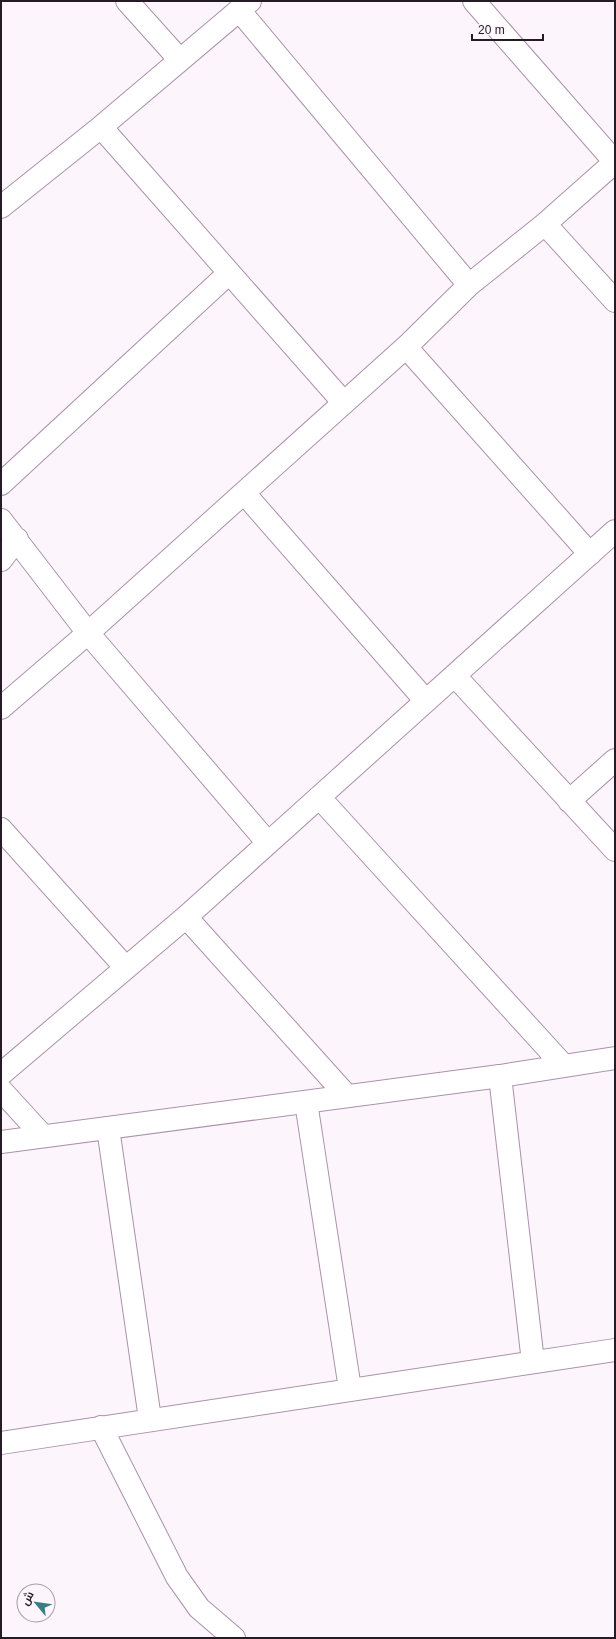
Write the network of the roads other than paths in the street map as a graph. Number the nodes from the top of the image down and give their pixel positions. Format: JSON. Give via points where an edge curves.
{"nodes":[{"id":1,"x":127,"y":1,"type":"edge"},
{"id":2,"x":474,"y":1,"type":"edge"},
{"id":3,"x":245,"y":5,"type":"edge"},
{"id":4,"x":180,"y":60,"type":"junction"},
{"id":5,"x":101,"y":127,"type":"junction"},
{"id":6,"x":615,"y":162,"type":"edge"},
{"id":7,"x":1,"y":207,"type":"edge"},
{"id":8,"x":545,"y":224,"type":"junction"},
{"id":9,"x":228,"y":274,"type":"junction"},
{"id":10,"x":469,"y":285,"type":"junction"},
{"id":11,"x":615,"y":302,"type":"edge"},
{"id":12,"x":406,"y":347,"type":"junction"},
{"id":13,"x":344,"y":403,"type":"junction"},
{"id":14,"x":1,"y":484,"type":"edge"},
{"id":15,"x":244,"y":493,"type":"junction"},
{"id":16,"x":1,"y":520,"type":"edge"},
{"id":17,"x":615,"y":531,"type":"edge"},
{"id":18,"x":17,"y":540,"type":"junction"},
{"id":19,"x":590,"y":554,"type":"junction"},
{"id":20,"x":1,"y":560,"type":"edge"},
{"id":21,"x":88,"y":633,"type":"junction"},
{"id":22,"x":455,"y":676,"type":"junction"},
{"id":23,"x":426,"y":701,"type":"junction"},
{"id":24,"x":1,"y":708,"type":"edge"},
{"id":25,"x":615,"y":760,"type":"edge"},
{"id":26,"x":319,"y":798,"type":"junction"},
{"id":27,"x":569,"y":800,"type":"junction"},
{"id":28,"x":1,"y":829,"type":"edge"},
{"id":29,"x":268,"y":843,"type":"junction"},
{"id":30,"x":615,"y":850,"type":"edge"},
{"id":31,"x":186,"y":917,"type":"junction"},
{"id":32,"x":126,"y":968,"type":"junction"},
{"id":33,"x":615,"y":1058,"type":"edge"},
{"id":34,"x":563,"y":1065,"type":"junction"},
{"id":35,"x":1,"y":1074,"type":"edge"},
{"id":36,"x":500,"y":1076,"type":"junction"},
{"id":37,"x":1,"y":1090,"type":"edge"},
{"id":38,"x":347,"y":1096,"type":"junction"},
{"id":39,"x":306,"y":1102,"type":"junction"},
{"id":40,"x":108,"y":1128,"type":"junction"},
{"id":41,"x":43,"y":1136,"type":"junction"},
{"id":42,"x":1,"y":1142,"type":"edge"},
{"id":43,"x":615,"y":1350,"type":"edge"},
{"id":44,"x":533,"y":1362,"type":"junction"},
{"id":45,"x":350,"y":1389,"type":"junction"},
{"id":46,"x":150,"y":1419,"type":"junction"},
{"id":47,"x":101,"y":1427,"type":"junction"},
{"id":48,"x":1,"y":1443,"type":"edge"},
{"id":49,"x":234,"y":1638,"type":"edge"}],
"edges":[{"from":1,"to":4,"type":"street"},
{"from":2,"to":6,"type":"street"},
{"from":3,"to":4,"type":"street"},
{"from":3,"to":10,"type":"street"},
{"from":4,"to":5,"type":"street"},
{"from":5,"to":7,"type":"street"},
{"from":5,"to":9,"type":"street"},
{"from":6,"to":8,"type":"street"},
{"from":8,"to":10,"type":"street"},
{"from":8,"to":11,"type":"street"},
{"from":9,"to":13,"type":"street"},
{"from":9,"to":14,"type":"street"},
{"from":10,"to":12,"type":"street"},
{"from":12,"to":13,"type":"street"},
{"from":12,"to":19,"type":"street"},
{"from":13,"to":15,"type":"street"},
{"from":15,"to":21,"type":"street"},
{"from":15,"to":23,"type":"street"},
{"from":16,"to":18,"type":"street"},
{"from":17,"to":19,"type":"street"},
{"from":18,"to":20,"type":"street"},
{"from":18,"to":21,"type":"street"},
{"from":19,"to":22,"type":"street"},
{"from":21,"to":24,"type":"street"},
{"from":21,"to":29,"type":"street"},
{"from":22,"to":23,"type":"street"},
{"from":22,"to":27,"type":"street"},
{"from":23,"to":26,"type":"street"},
{"from":25,"to":27,"type":"street"},
{"from":26,"to":29,"type":"street"},
{"from":26,"to":34,"type":"street"},
{"from":27,"to":30,"type":"street"},
{"from":28,"to":32,"type":"street"},
{"from":29,"to":31,"type":"street"},
{"from":31,"to":32,"type":"street"},
{"from":31,"to":38,"type":"street"},
{"from":32,"to":35,"type":"street"},
{"from":33,"to":34,"type":"street"},
{"from":34,"to":36,"type":"street"},
{"from":36,"to":38,"type":"street"},
{"from":36,"to":44,"type":"street"},
{"from":37,"to":41,"type":"street"},
{"from":38,"to":39,"type":"street"},
{"from":39,"to":40,"type":"street"},
{"from":39,"to":45,"type":"street"},
{"from":40,"to":41,"type":"street"},
{"from":40,"to":46,"type":"street"},
{"from":41,"to":42,"type":"street"},
{"from":43,"to":44,"type":"street"},
{"from":44,"to":45,"type":"street"},
{"from":45,"to":46,"type":"street"},
{"from":46,"to":47,"type":"street"},
{"from":47,"to":48,"type":"street"},
{"from":47,"to":49,"type":"street","via":[[178,1577],[199,1608]]}]}
